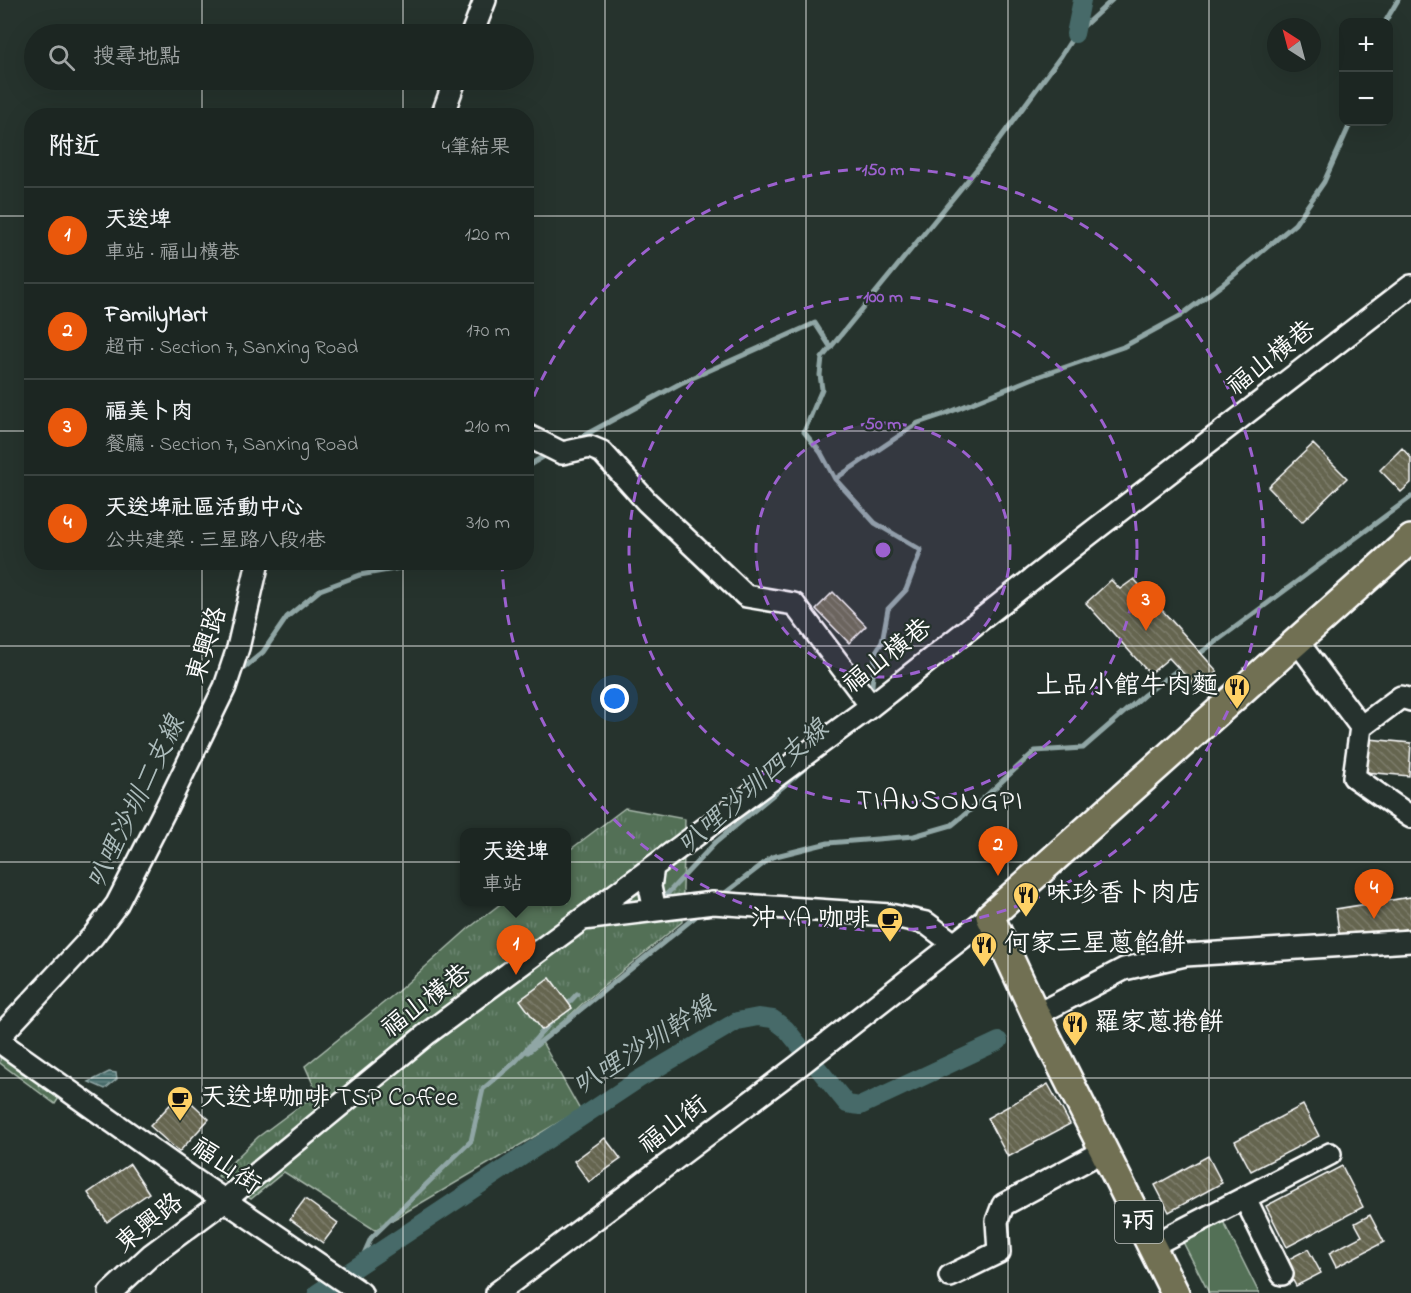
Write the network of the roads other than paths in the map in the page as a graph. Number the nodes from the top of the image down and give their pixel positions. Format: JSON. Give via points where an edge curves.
{"nodes":[{"id":1,"x":485,"y":0,"type":"edge"},
{"id":2,"x":476,"y":24,"type":"edge"},
{"id":3,"x":451,"y":90,"type":"edge"},
{"id":4,"x":445,"y":108,"type":"edge"},
{"id":5,"x":1411,"y":286,"type":"edge"},
{"id":6,"x":534,"y":439,"type":"edge"},
{"id":7,"x":1411,"y":539,"type":"edge"},
{"id":8,"x":256,"y":570,"type":"edge"},
{"id":9,"x":1297,"y":641,"type":"junction"},
{"id":10,"x":1411,"y":700,"type":"edge"},
{"id":11,"x":871,"y":706,"type":"junction"},
{"id":12,"x":1361,"y":727,"type":"junction"},
{"id":13,"x":1411,"y":817,"type":"edge"},
{"id":14,"x":653,"y":867,"type":"junction"},
{"id":15,"x":655,"y":910,"type":"junction"},
{"id":16,"x":990,"y":916,"type":"junction"},
{"id":17,"x":583,"y":919,"type":"junction"},
{"id":18,"x":1411,"y":941,"type":"edge"},
{"id":19,"x":954,"y":944,"type":"junction"},
{"id":20,"x":1036,"y":1015,"type":"junction"},
{"id":21,"x":0,"y":1036,"type":"edge"},
{"id":22,"x":0,"y":1042,"type":"edge"},
{"id":23,"x":1103,"y":1151,"type":"junction"},
{"id":24,"x":1330,"y":1154,"type":"dead end"},
{"id":25,"x":1245,"y":1198,"type":"junction"},
{"id":26,"x":225,"y":1200,"type":"junction"},
{"id":27,"x":1151,"y":1246,"type":"junction"},
{"id":28,"x":1282,"y":1274,"type":"dead end"},
{"id":29,"x":950,"y":1276,"type":"dead end"},
{"id":30,"x":355,"y":1289,"type":"edge"},
{"id":31,"x":110,"y":1293,"type":"edge"},
{"id":32,"x":496,"y":1293,"type":"edge"},
{"id":33,"x":1175,"y":1293,"type":"edge"}],
"edges":[{"from":1,"to":2,"type":"street"},
{"from":3,"to":4,"type":"street"},
{"from":5,"to":11,"type":"street","name":"福山橫巷"},
{"from":6,"to":11,"type":"street","via":[[562,453],[590,447],[602,452],[646,501],[746,596],[794,604]]},
{"from":7,"to":9,"type":"main road"},
{"from":8,"to":21,"type":"street","name":"東興路","via":[[225,687],[117,904],[93,936]]},
{"from":9,"to":12,"type":"street"},
{"from":9,"to":16,"type":"main road"},
{"from":10,"to":12,"type":"street","via":[[1401,697]]},
{"from":11,"to":14,"type":"street","name":"福山橫巷"},
{"from":12,"to":13,"type":"street","via":[[1354,777]]},
{"from":14,"to":15,"type":"street","via":[[650,887]]},
{"from":14,"to":17,"type":"street","name":"福山橫巷"},
{"from":15,"to":17,"type":"street"},
{"from":15,"to":19,"type":"street","via":[[713,903],[890,915],[926,923]]},
{"from":16,"to":19,"type":"street"},
{"from":16,"to":20,"type":"main road","number":"7丙"},
{"from":17,"to":26,"type":"street","name":"福山橫巷","via":[[428,1032]]},
{"from":18,"to":20,"type":"street","via":[[1185,955],[1124,969]]},
{"from":19,"to":32,"type":"street","name":"福山街"},
{"from":20,"to":23,"type":"main road","number":"7丙"},
{"from":22,"to":26,"type":"street","name":"福山街"},
{"from":23,"to":27,"type":"main road","number":"7丙"},
{"from":23,"to":29,"type":"street","via":[[1003,1206],[997,1221],[999,1252]]},
{"from":24,"to":25,"type":"street"},
{"from":25,"to":27,"type":"street"},
{"from":25,"to":28,"type":"street"},
{"from":26,"to":30,"type":"street","name":"福山街"},
{"from":26,"to":31,"type":"street","name":"東興路","via":[[151,1255]]},
{"from":27,"to":33,"type":"main road","number":"7丙"}]}
